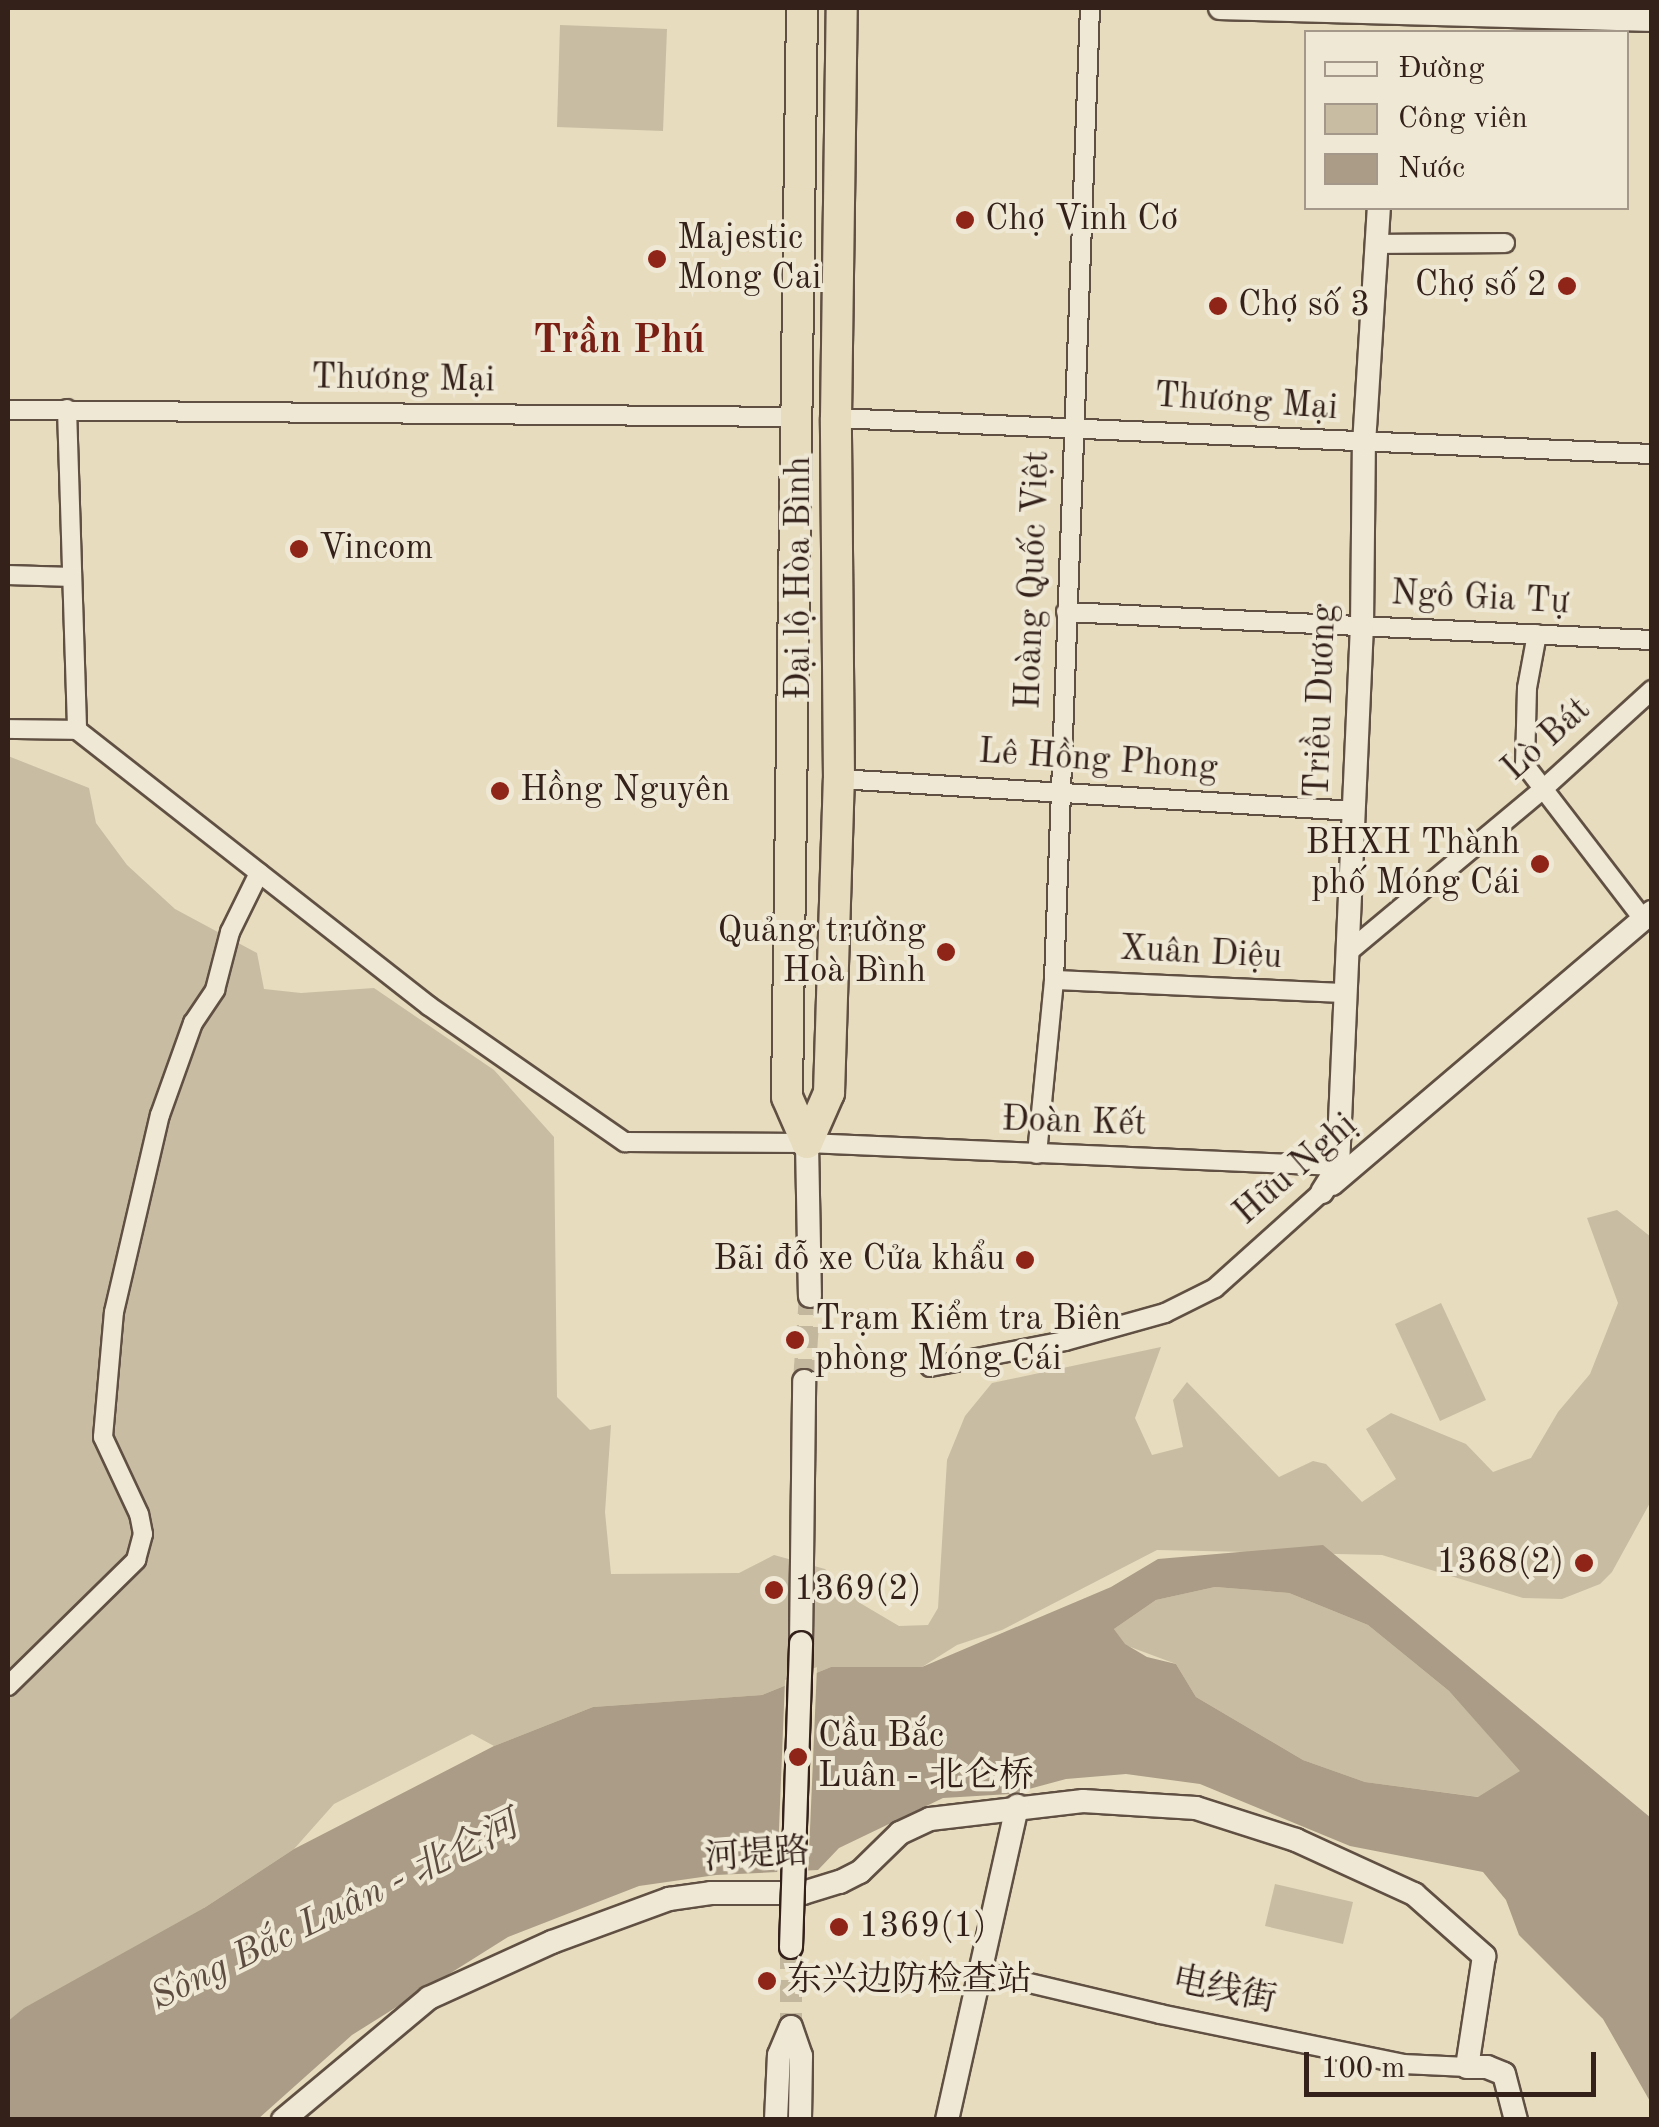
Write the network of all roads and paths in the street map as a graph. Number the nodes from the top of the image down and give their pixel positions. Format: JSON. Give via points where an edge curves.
{"nodes":[{"id":1,"x":802,"y":8,"type":"edge"},
{"id":2,"x":842,"y":8,"type":"edge"},
{"id":3,"x":1090,"y":8,"type":"edge"},
{"id":4,"x":1220,"y":8,"type":"edge"},
{"id":5,"x":1246,"y":9,"type":"edge"},
{"id":6,"x":1387,"y":19,"type":"edge"},
{"id":7,"x":1652,"y":20,"type":"edge"},
{"id":8,"x":1379,"y":210,"type":"edge"},
{"id":9,"x":1378,"y":244,"type":"junction"},
{"id":10,"x":1504,"y":244,"type":"dead end"},
{"id":11,"x":66,"y":409,"type":"junction"},
{"id":12,"x":8,"y":410,"type":"edge"},
{"id":13,"x":798,"y":417,"type":"junction"},
{"id":14,"x":836,"y":418,"type":"junction"},
{"id":15,"x":1073,"y":425,"type":"junction"},
{"id":16,"x":1364,"y":444,"type":"junction"},
{"id":17,"x":1652,"y":454,"type":"edge"},
{"id":18,"x":8,"y":576,"type":"edge"},
{"id":19,"x":72,"y":577,"type":"junction"},
{"id":20,"x":1066,"y":612,"type":"junction"},
{"id":21,"x":1362,"y":626,"type":"junction"},
{"id":22,"x":1537,"y":634,"type":"junction"},
{"id":23,"x":1652,"y":640,"type":"edge"},
{"id":24,"x":1652,"y":690,"type":"edge"},
{"id":25,"x":8,"y":729,"type":"edge"},
{"id":26,"x":77,"y":730,"type":"junction"},
{"id":27,"x":839,"y":778,"type":"junction"},
{"id":28,"x":1058,"y":790,"type":"junction"},
{"id":29,"x":1542,"y":790,"type":"junction"},
{"id":30,"x":1353,"y":810,"type":"junction"},
{"id":31,"x":791,"y":845,"type":"junction"},
{"id":32,"x":837,"y":846,"type":"junction"},
{"id":33,"x":259,"y":873,"type":"junction"},
{"id":34,"x":1647,"y":916,"type":"edge"},
{"id":35,"x":1347,"y":953,"type":"junction"},
{"id":36,"x":1054,"y":980,"type":"junction"},
{"id":37,"x":1345,"y":993,"type":"junction"},
{"id":38,"x":807,"y":1143,"type":"junction"},
{"id":39,"x":1037,"y":1154,"type":"junction"},
{"id":40,"x":1338,"y":1166,"type":"junction"},
{"id":41,"x":1322,"y":1192,"type":"junction"},
{"id":42,"x":810,"y":1296,"type":"tunnel mouth"},
{"id":43,"x":930,"y":1367,"type":"dead end"},
{"id":44,"x":804,"y":1381,"type":"tunnel mouth"},
{"id":45,"x":8,"y":1686,"type":"edge"},
{"id":46,"x":1018,"y":1806,"type":"junction"},
{"id":47,"x":791,"y":1947,"type":"tunnel mouth"},
{"id":48,"x":983,"y":1972,"type":"junction"},
{"id":49,"x":1467,"y":2068,"type":"junction"},
{"id":50,"x":283,"y":2120,"type":"edge"},
{"id":51,"x":776,"y":2120,"type":"edge"},
{"id":52,"x":800,"y":2120,"type":"edge"},
{"id":53,"x":946,"y":2120,"type":"edge"},
{"id":54,"x":1516,"y":2120,"type":"edge"}],
"edges":[{"from":1,"to":13,"type":"highway","name":"Đại lộ Hòa Bình"},
{"from":2,"to":14,"type":"highway","name":"Đại lộ Hòa Bình"},
{"from":3,"to":15,"type":"street","name":"Hoàng Quốc Việt"},
{"from":4,"to":5,"type":"street"},
{"from":5,"to":6,"type":"street"},
{"from":6,"to":7,"type":"street"},
{"from":8,"to":9,"type":"street","name":"Triều Dương"},
{"from":9,"to":10,"type":"street"},
{"from":9,"to":16,"type":"street","name":"Triều Dương"},
{"from":11,"to":12,"type":"street","name":"Thương Mại"},
{"from":11,"to":13,"type":"street","name":"Thương Mại"},
{"from":11,"to":19,"type":"street"},
{"from":13,"to":14,"type":"highway"},
{"from":13,"to":31,"type":"highway","name":"Đại lộ Hòa Bình"},
{"from":14,"to":15,"type":"street","name":"Thương Mại"},
{"from":14,"to":27,"type":"highway","name":"Đại lộ Hòa Bình"},
{"from":15,"to":16,"type":"street","name":"Thương Mại"},
{"from":15,"to":20,"type":"street","name":"Hoàng Quốc Việt"},
{"from":16,"to":17,"type":"street","name":"Thương Mại"},
{"from":16,"to":21,"type":"street","name":"Triều Dương"},
{"from":18,"to":19,"type":"street"},
{"from":19,"to":26,"type":"street"},
{"from":20,"to":21,"type":"street","name":"Ngô Gia Tự"},
{"from":20,"to":28,"type":"street","name":"Hoàng Quốc Việt"},
{"from":21,"to":22,"type":"street","name":"Ngô Gia Tự"},
{"from":21,"to":30,"type":"street","name":"Triều Dương"},
{"from":22,"to":23,"type":"street","name":"Ngô Gia Tự"},
{"from":22,"to":29,"type":"street","via":[[1527,688],[1525,765]]},
{"from":24,"to":29,"type":"street","name":"Lò Bát"},
{"from":25,"to":26,"type":"street"},
{"from":26,"to":33,"type":"street","name":"Đoàn Kết"},
{"from":27,"to":28,"type":"street","name":"Lê Hồng Phong"},
{"from":27,"to":32,"type":"highway","name":"Đại lộ Hòa Bình"},
{"from":28,"to":30,"type":"street","name":"Lê Hồng Phong"},
{"from":28,"to":36,"type":"street","name":"Hoàng Quốc Việt"},
{"from":29,"to":34,"type":"street"},
{"from":29,"to":35,"type":"street","name":"Lò Bát"},
{"from":30,"to":35,"type":"street","name":"Triều Dương"},
{"from":31,"to":32,"type":"highway"},
{"from":31,"to":38,"type":"highway","name":"Đại lộ Hòa Bình","via":[[787,1098]]},
{"from":32,"to":38,"type":"highway","name":"Đại lộ Hòa Bình","via":[[829,1093]]},
{"from":33,"to":38,"type":"street","name":"Đoàn Kết","via":[[430,1006],[624,1142]]},
{"from":33,"to":45,"type":"street","via":[[160,1114],[114,1312],[102,1437],[139,1514],[143,1534],[136,1560]]},
{"from":34,"to":41,"type":"street","name":"Hữu Nghị"},
{"from":35,"to":37,"type":"street","name":"Triều Dương"},
{"from":36,"to":37,"type":"street","name":"Xuân Diệu"},
{"from":36,"to":39,"type":"street","name":"Hoàng Quốc Việt"},
{"from":37,"to":40,"type":"street","name":"Triều Dương"},
{"from":38,"to":39,"type":"street","name":"Đoàn Kết"},
{"from":38,"to":42,"type":"street","name":"Đại lộ Hòa Bình"},
{"from":39,"to":40,"type":"street","name":"Đoàn Kết"},
{"from":40,"to":41,"type":"street","name":"Triều Dương"},
{"from":41,"to":43,"type":"street","name":"Hữu Nghị","via":[[1215,1288],[1165,1314]]},
{"from":44,"to":47,"type":"street","bridge":true},
{"from":46,"to":48,"type":"street"},
{"from":46,"to":49,"type":"street","name":"河堤路","via":[[1083,1801],[1196,1808],[1296,1840],[1414,1894],[1484,1956]]},
{"from":46,"to":50,"type":"street","name":"河堤路","via":[[930,1819],[900,1832],[860,1872],[821,1888],[669,1899],[552,1942],[428,1998]]},
{"from":48,"to":49,"type":"street","name":"电线街","via":[[1403,2064]]},
{"from":48,"to":53,"type":"street"},
{"from":49,"to":54,"type":"street","name":"电线街","via":[[1498,2069],[1508,2080]]},
{"from":51,"to":52,"type":"street","via":[[778,2055],[791,2027],[801,2056]]}]}
